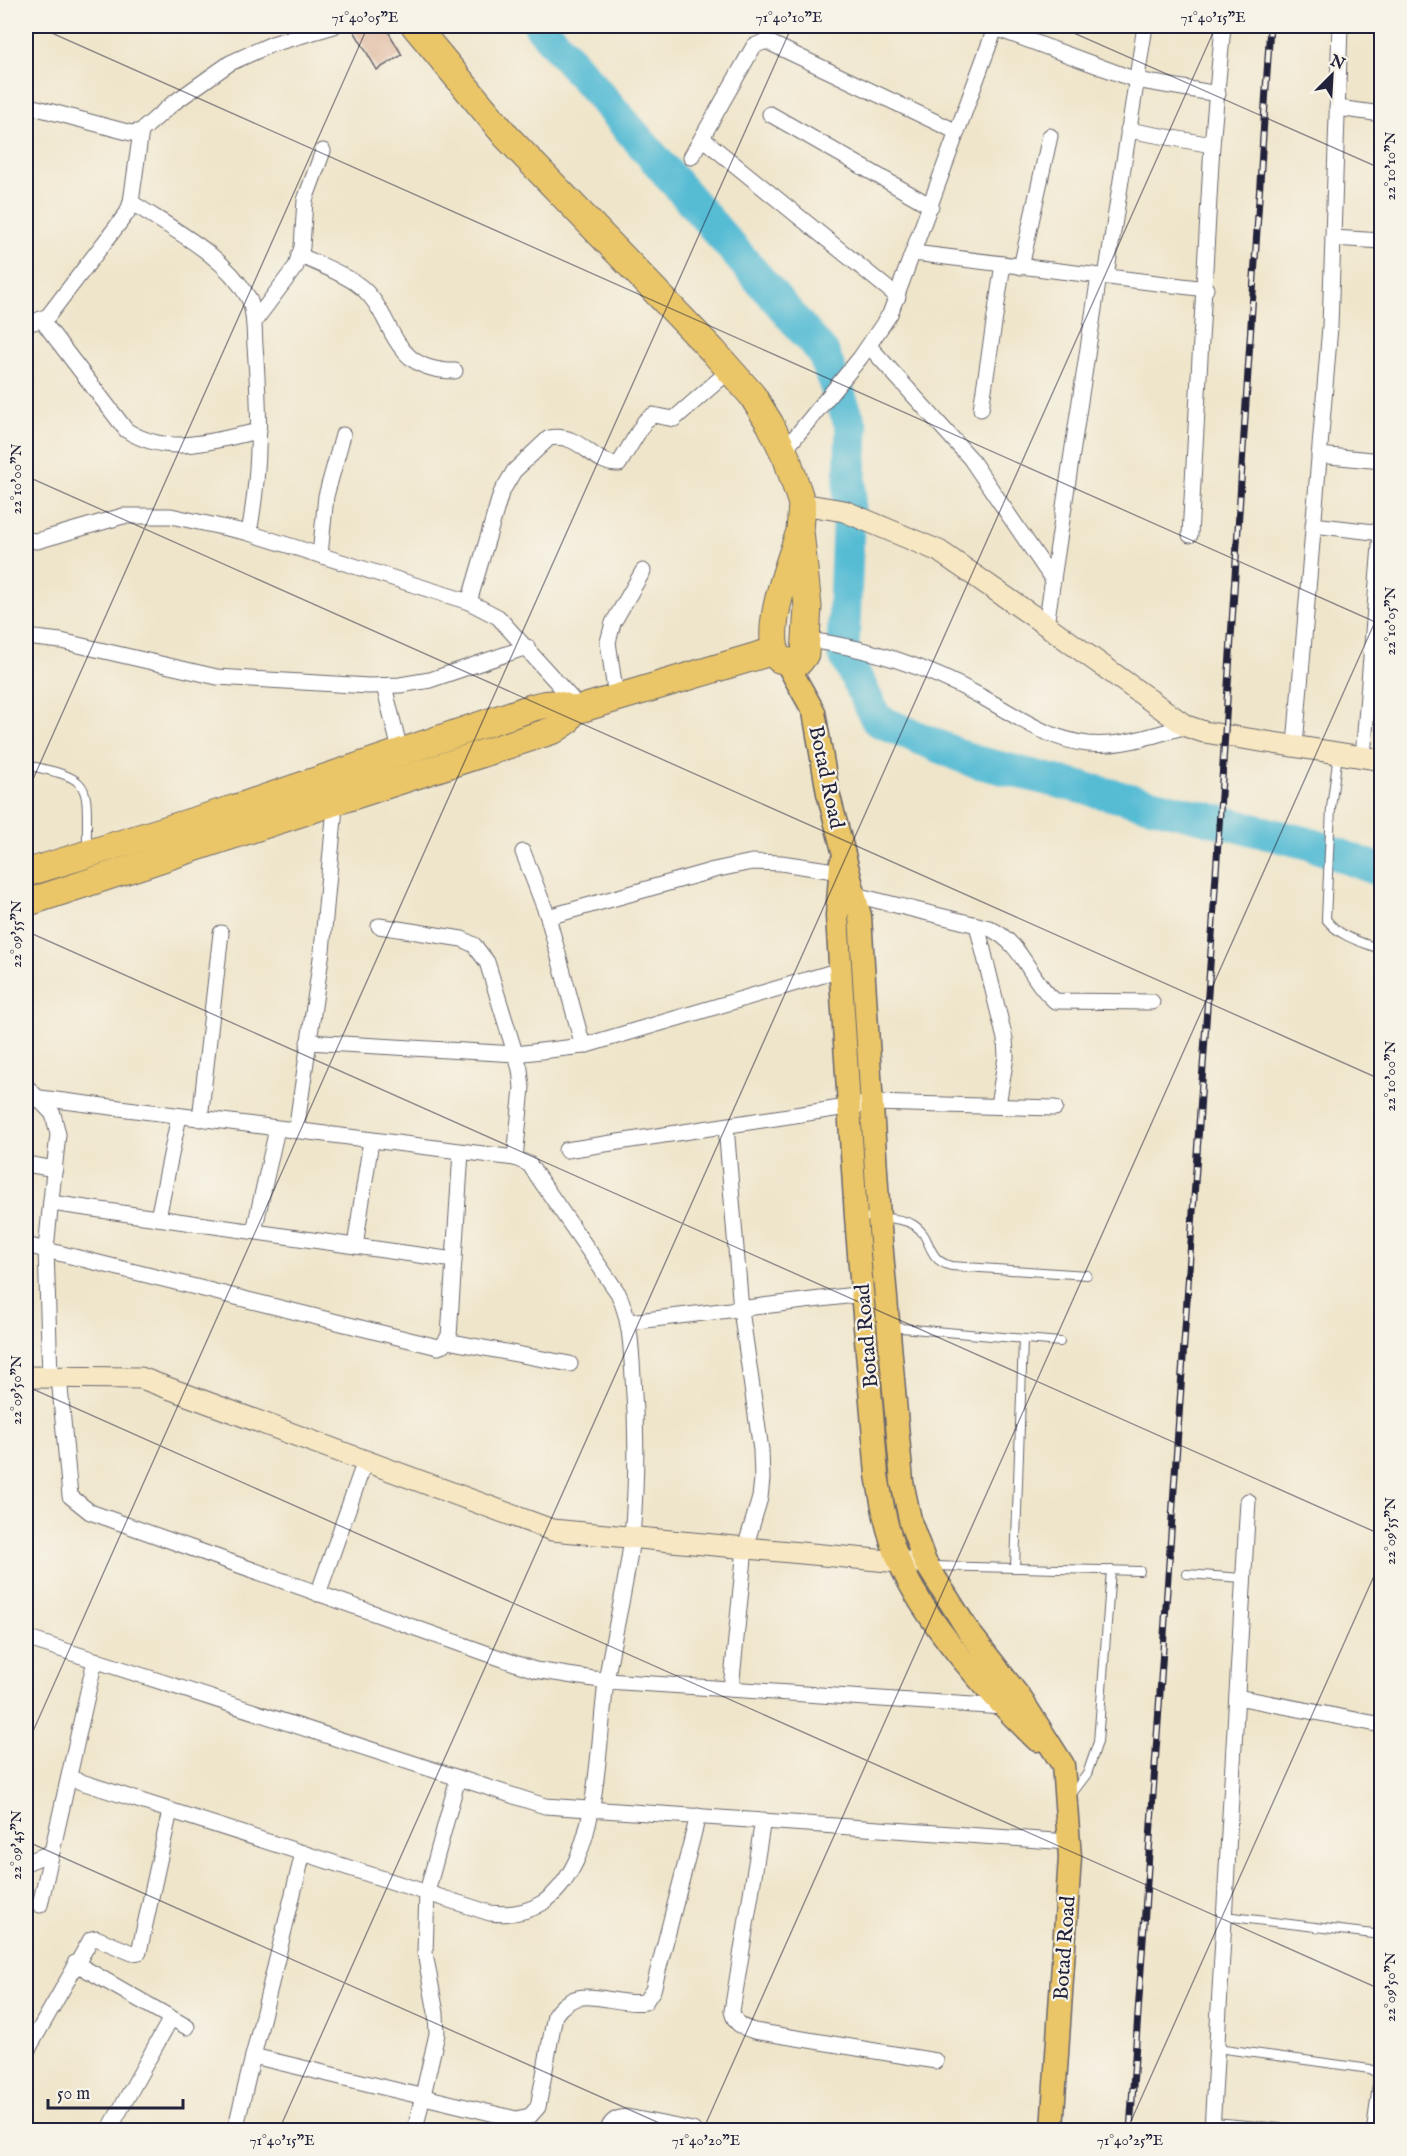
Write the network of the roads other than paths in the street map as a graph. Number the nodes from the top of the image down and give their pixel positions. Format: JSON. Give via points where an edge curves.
{"nodes":[{"id":1,"x":334,"y":26,"type":"edge"},
{"id":2,"x":415,"y":26,"type":"edge"},
{"id":3,"x":994,"y":26,"type":"edge"},
{"id":4,"x":1144,"y":26,"type":"edge"},
{"id":5,"x":1223,"y":26,"type":"edge"},
{"id":6,"x":1340,"y":26,"type":"edge"},
{"id":7,"x":295,"y":30,"type":"edge"},
{"id":8,"x":1136,"y":80,"type":"junction"},
{"id":9,"x":1218,"y":94,"type":"junction"},
{"id":10,"x":26,"y":105,"type":"edge"},
{"id":11,"x":1337,"y":108,"type":"junction"},
{"id":12,"x":770,"y":114,"type":"dead end"},
{"id":13,"x":1382,"y":114,"type":"edge"},
{"id":14,"x":1128,"y":130,"type":"junction"},
{"id":15,"x":141,"y":131,"type":"junction"},
{"id":16,"x":957,"y":132,"type":"junction"},
{"id":17,"x":1050,"y":136,"type":"dead end"},
{"id":18,"x":702,"y":138,"type":"junction"},
{"id":19,"x":1212,"y":145,"type":"junction"},
{"id":20,"x":323,"y":151,"type":"dead end"},
{"id":21,"x":691,"y":157,"type":"dead end"},
{"id":22,"x":131,"y":202,"type":"junction"},
{"id":23,"x":931,"y":206,"type":"junction"},
{"id":24,"x":1333,"y":238,"type":"junction"},
{"id":25,"x":1382,"y":242,"type":"edge"},
{"id":26,"x":914,"y":254,"type":"junction"},
{"id":27,"x":299,"y":255,"type":"junction"},
{"id":28,"x":1003,"y":264,"type":"junction"},
{"id":29,"x":1021,"y":267,"type":"junction"},
{"id":30,"x":1102,"y":277,"type":"junction"},
{"id":31,"x":1206,"y":290,"type":"junction"},
{"id":32,"x":898,"y":297,"type":"junction"},
{"id":33,"x":33,"y":321,"type":"edge"},
{"id":34,"x":254,"y":322,"type":"junction"},
{"id":35,"x":865,"y":352,"type":"junction"},
{"id":36,"x":730,"y":370,"type":"junction"},
{"id":37,"x":455,"y":371,"type":"dead end"},
{"id":38,"x":981,"y":409,"type":"dead end"},
{"id":39,"x":260,"y":431,"type":"junction"},
{"id":40,"x":343,"y":435,"type":"dead end"},
{"id":41,"x":783,"y":452,"type":"junction"},
{"id":42,"x":1319,"y":454,"type":"junction"},
{"id":43,"x":1382,"y":461,"type":"edge"},
{"id":44,"x":802,"y":504,"type":"junction"},
{"id":45,"x":1313,"y":525,"type":"junction"},
{"id":46,"x":249,"y":533,"type":"junction"},
{"id":47,"x":1381,"y":533,"type":"edge"},
{"id":48,"x":1190,"y":535,"type":"dead end"},
{"id":49,"x":26,"y":540,"type":"edge"},
{"id":50,"x":320,"y":555,"type":"junction"},
{"id":51,"x":643,"y":571,"type":"dead end"},
{"id":52,"x":1053,"y":580,"type":"junction"},
{"id":53,"x":469,"y":602,"type":"junction"},
{"id":54,"x":1047,"y":625,"type":"junction"},
{"id":55,"x":26,"y":637,"type":"edge"},
{"id":56,"x":527,"y":647,"type":"junction"},
{"id":57,"x":793,"y":652,"type":"junction"},
{"id":58,"x":384,"y":686,"type":"junction"},
{"id":59,"x":616,"y":697,"type":"junction"},
{"id":60,"x":576,"y":709,"type":"junction"},
{"id":61,"x":1186,"y":726,"type":"junction"},
{"id":62,"x":1295,"y":745,"type":"junction"},
{"id":63,"x":400,"y":750,"type":"junction"},
{"id":64,"x":1338,"y":753,"type":"junction"},
{"id":65,"x":1372,"y":758,"type":"edge"},
{"id":66,"x":26,"y":765,"type":"edge"},
{"id":67,"x":338,"y":772,"type":"junction"},
{"id":68,"x":336,"y":800,"type":"junction"},
{"id":69,"x":842,"y":847,"type":"junction"},
{"id":70,"x":523,"y":852,"type":"dead end"},
{"id":71,"x":87,"y":854,"type":"junction"},
{"id":72,"x":841,"y":872,"type":"junction"},
{"id":73,"x":26,"y":873,"type":"edge"},
{"id":74,"x":855,"y":896,"type":"junction"},
{"id":75,"x":26,"y":903,"type":"edge"},
{"id":76,"x":548,"y":917,"type":"junction"},
{"id":77,"x":977,"y":925,"type":"junction"},
{"id":78,"x":379,"y":926,"type":"dead end"},
{"id":79,"x":221,"y":933,"type":"dead end"},
{"id":80,"x":1382,"y":950,"type":"edge"},
{"id":81,"x":840,"y":970,"type":"junction"},
{"id":82,"x":1152,"y":1002,"type":"dead end"},
{"id":83,"x":308,"y":1042,"type":"junction"},
{"id":84,"x":583,"y":1046,"type":"junction"},
{"id":85,"x":516,"y":1054,"type":"junction"},
{"id":86,"x":26,"y":1086,"type":"edge"},
{"id":87,"x":40,"y":1098,"type":"junction"},
{"id":88,"x":873,"y":1103,"type":"junction"},
{"id":89,"x":998,"y":1105,"type":"junction"},
{"id":90,"x":850,"y":1107,"type":"junction"},
{"id":91,"x":1055,"y":1108,"type":"dead end"},
{"id":92,"x":179,"y":1116,"type":"junction"},
{"id":93,"x":200,"y":1119,"type":"junction"},
{"id":94,"x":726,"y":1126,"type":"junction"},
{"id":95,"x":277,"y":1129,"type":"junction"},
{"id":96,"x":296,"y":1131,"type":"junction"},
{"id":97,"x":371,"y":1141,"type":"junction"},
{"id":98,"x":566,"y":1150,"type":"dead end"},
{"id":99,"x":461,"y":1152,"type":"junction"},
{"id":100,"x":515,"y":1158,"type":"junction"},
{"id":101,"x":26,"y":1164,"type":"edge"},
{"id":102,"x":55,"y":1169,"type":"junction"},
{"id":103,"x":51,"y":1203,"type":"junction"},
{"id":104,"x":856,"y":1217,"type":"junction"},
{"id":105,"x":158,"y":1218,"type":"junction"},
{"id":106,"x":879,"y":1218,"type":"junction"},
{"id":107,"x":254,"y":1231,"type":"junction"},
{"id":108,"x":26,"y":1245,"type":"edge"},
{"id":109,"x":355,"y":1246,"type":"junction"},
{"id":110,"x":46,"y":1248,"type":"junction"},
{"id":111,"x":454,"y":1260,"type":"junction"},
{"id":112,"x":1087,"y":1275,"type":"dead end"},
{"id":113,"x":863,"y":1294,"type":"junction"},
{"id":114,"x":741,"y":1310,"type":"junction"},
{"id":115,"x":629,"y":1322,"type":"junction"},
{"id":116,"x":888,"y":1326,"type":"junction"},
{"id":117,"x":1023,"y":1339,"type":"junction"},
{"id":118,"x":447,"y":1341,"type":"junction"},
{"id":119,"x":1060,"y":1342,"type":"dead end"},
{"id":120,"x":570,"y":1364,"type":"dead end"},
{"id":121,"x":26,"y":1377,"type":"edge"},
{"id":122,"x":55,"y":1377,"type":"junction"},
{"id":123,"x":365,"y":1461,"type":"junction"},
{"id":124,"x":1248,"y":1501,"type":"dead end"},
{"id":125,"x":632,"y":1537,"type":"junction"},
{"id":126,"x":745,"y":1548,"type":"junction"},
{"id":127,"x":899,"y":1562,"type":"junction"},
{"id":128,"x":926,"y":1564,"type":"junction"},
{"id":129,"x":1015,"y":1568,"type":"junction"},
{"id":130,"x":1111,"y":1570,"type":"junction"},
{"id":131,"x":1140,"y":1571,"type":"dead end"},
{"id":132,"x":1187,"y":1574,"type":"dead end"},
{"id":133,"x":1244,"y":1578,"type":"junction"},
{"id":134,"x":318,"y":1593,"type":"junction"},
{"id":135,"x":26,"y":1638,"type":"edge"},
{"id":136,"x":95,"y":1660,"type":"junction"},
{"id":137,"x":607,"y":1681,"type":"junction"},
{"id":138,"x":731,"y":1689,"type":"junction"},
{"id":139,"x":1237,"y":1697,"type":"junction"},
{"id":140,"x":1003,"y":1707,"type":"junction"},
{"id":141,"x":1382,"y":1725,"type":"edge"},
{"id":142,"x":1063,"y":1765,"type":"junction"},
{"id":143,"x":69,"y":1778,"type":"junction"},
{"id":144,"x":458,"y":1778,"type":"junction"},
{"id":145,"x":1066,"y":1803,"type":"junction"},
{"id":146,"x":590,"y":1809,"type":"junction"},
{"id":147,"x":170,"y":1811,"type":"junction"},
{"id":148,"x":698,"y":1816,"type":"junction"},
{"id":149,"x":763,"y":1820,"type":"junction"},
{"id":150,"x":1069,"y":1842,"type":"junction"},
{"id":151,"x":52,"y":1852,"type":"junction"},
{"id":152,"x":303,"y":1853,"type":"junction"},
{"id":153,"x":26,"y":1863,"type":"edge"},
{"id":154,"x":427,"y":1892,"type":"junction"},
{"id":155,"x":40,"y":1905,"type":"dead end"},
{"id":156,"x":1224,"y":1916,"type":"junction"},
{"id":157,"x":1382,"y":1935,"type":"edge"},
{"id":158,"x":75,"y":1963,"type":"junction"},
{"id":159,"x":171,"y":2018,"type":"junction"},
{"id":160,"x":187,"y":2027,"type":"dead end"},
{"id":161,"x":1217,"y":2048,"type":"junction"},
{"id":162,"x":26,"y":2053,"type":"edge"},
{"id":163,"x":253,"y":2056,"type":"junction"},
{"id":164,"x":936,"y":2061,"type":"dead end"},
{"id":165,"x":423,"y":2097,"type":"junction"},
{"id":166,"x":1213,"y":2126,"type":"edge"},
{"id":167,"x":109,"y":2130,"type":"edge"},
{"id":168,"x":235,"y":2130,"type":"edge"},
{"id":169,"x":415,"y":2130,"type":"edge"},
{"id":170,"x":608,"y":2130,"type":"edge"},
{"id":171,"x":693,"y":2130,"type":"edge"},
{"id":172,"x":1052,"y":2130,"type":"edge"},
{"id":173,"x":1303,"y":2130,"type":"edge"},
{"id":174,"x":1371,"y":2130,"type":"edge"}],
"edges":[{"from":1,"to":7,"type":"street"},
{"from":2,"to":36,"type":"highway","via":[[507,137]]},
{"from":3,"to":8,"type":"street"},
{"from":3,"to":16,"type":"street"},
{"from":4,"to":8,"type":"street"},
{"from":5,"to":9,"type":"street"},
{"from":6,"to":11,"type":"street"},
{"from":7,"to":15,"type":"street","via":[[230,63]]},
{"from":8,"to":9,"type":"street"},
{"from":8,"to":14,"type":"street"},
{"from":9,"to":19,"type":"street"},
{"from":10,"to":15,"type":"street","via":[[131,133]]},
{"from":11,"to":13,"type":"street"},
{"from":11,"to":24,"type":"street"},
{"from":12,"to":23,"type":"street"},
{"from":14,"to":19,"type":"street"},
{"from":14,"to":30,"type":"street"},
{"from":15,"to":22,"type":"street"},
{"from":16,"to":18,"type":"street","via":[[766,41],[754,46]]},
{"from":16,"to":23,"type":"street"},
{"from":17,"to":29,"type":"street"},
{"from":18,"to":21,"type":"street"},
{"from":18,"to":32,"type":"street"},
{"from":19,"to":31,"type":"street"},
{"from":20,"to":27,"type":"street","via":[[305,200]]},
{"from":22,"to":33,"type":"street","via":[[127,213],[48,316]]},
{"from":22,"to":34,"type":"street","via":[[216,259],[248,297]]},
{"from":23,"to":26,"type":"street"},
{"from":24,"to":25,"type":"street"},
{"from":24,"to":42,"type":"street"},
{"from":26,"to":28,"type":"street"},
{"from":26,"to":32,"type":"street"},
{"from":27,"to":34,"type":"street","via":[[296,266]]},
{"from":27,"to":37,"type":"street","via":[[358,284],[370,296],[398,344],[418,362],[436,371]]},
{"from":28,"to":29,"type":"street"},
{"from":28,"to":38,"type":"street"},
{"from":29,"to":30,"type":"street"},
{"from":30,"to":31,"type":"street"},
{"from":30,"to":52,"type":"street"},
{"from":31,"to":48,"type":"street"},
{"from":32,"to":35,"type":"street"},
{"from":33,"to":39,"type":"street","via":[[126,430],[142,440],[179,446]]},
{"from":34,"to":39,"type":"street"},
{"from":35,"to":41,"type":"street"},
{"from":35,"to":52,"type":"street","via":[[970,458]]},
{"from":36,"to":41,"type":"highway","via":[[752,395]]},
{"from":36,"to":53,"type":"street","via":[[674,419],[653,416],[645,421],[619,464],[610,464],[571,438],[549,438],[514,471],[501,493]]},
{"from":39,"to":46,"type":"street","via":[[258,485]]},
{"from":40,"to":50,"type":"street","via":[[326,496]]},
{"from":41,"to":44,"type":"highway"},
{"from":42,"to":43,"type":"street"},
{"from":42,"to":45,"type":"street"},
{"from":44,"to":54,"type":"street","via":[[844,511],[939,551]]},
{"from":44,"to":57,"type":"highway","via":[[794,588],[775,622]]},
{"from":45,"to":47,"type":"street"},
{"from":45,"to":62,"type":"street"},
{"from":46,"to":49,"type":"street","via":[[146,514],[90,523],[38,541]]},
{"from":46,"to":50,"type":"street"},
{"from":47,"to":65,"type":"street"},
{"from":50,"to":53,"type":"street"},
{"from":51,"to":59,"type":"street","via":[[613,622],[608,642]]},
{"from":52,"to":54,"type":"street"},
{"from":53,"to":56,"type":"street","via":[[498,617]]},
{"from":54,"to":61,"type":"street"},
{"from":55,"to":58,"type":"street","via":[[61,641],[217,676]]},
{"from":56,"to":58,"type":"street","via":[[430,680]]},
{"from":56,"to":60,"type":"street"},
{"from":57,"to":59,"type":"highway"},
{"from":57,"to":61,"type":"street","via":[[860,647],[933,673],[1040,731],[1067,741],[1125,742]]},
{"from":57,"to":69,"type":"main road","name":"Botad Road","via":[[813,710]]},
{"from":58,"to":63,"type":"street"},
{"from":59,"to":60,"type":"highway"},
{"from":60,"to":63,"type":"highway","via":[[552,702]]},
{"from":60,"to":68,"type":"highway","via":[[566,723],[554,730]]},
{"from":61,"to":62,"type":"street"},
{"from":62,"to":64,"type":"street"},
{"from":63,"to":67,"type":"highway"},
{"from":64,"to":65,"type":"street"},
{"from":64,"to":80,"type":"lane","via":[[1331,808],[1326,919],[1332,928]]},
{"from":66,"to":71,"type":"lane","via":[[68,774],[80,781],[86,795]]},
{"from":67,"to":68,"type":"street"},
{"from":67,"to":71,"type":"highway"},
{"from":68,"to":75,"type":"highway"},
{"from":68,"to":83,"type":"street","via":[[322,951]]},
{"from":69,"to":72,"type":"main road","name":"Botad Road"},
{"from":69,"to":74,"type":"main road","name":"Botad Road"},
{"from":70,"to":76,"type":"street"},
{"from":71,"to":73,"type":"highway"},
{"from":72,"to":76,"type":"street","via":[[752,862]]},
{"from":72,"to":81,"type":"main road","name":"Botad Road","via":[[837,916]]},
{"from":74,"to":77,"type":"street"},
{"from":74,"to":88,"type":"main road","name":"Botad Road","via":[[866,983]]},
{"from":76,"to":84,"type":"street"},
{"from":77,"to":82,"type":"street","via":[[1006,936],[1044,992],[1055,1001]]},
{"from":77,"to":89,"type":"street","via":[[1005,1039]]},
{"from":78,"to":85,"type":"street","via":[[462,939],[474,945],[487,962]]},
{"from":79,"to":93,"type":"street"},
{"from":81,"to":84,"type":"street"},
{"from":81,"to":90,"type":"main road","name":"Botad Road"},
{"from":83,"to":85,"type":"street"},
{"from":83,"to":96,"type":"street"},
{"from":84,"to":85,"type":"street"},
{"from":85,"to":100,"type":"street","via":[[522,1088]]},
{"from":86,"to":87,"type":"street"},
{"from":87,"to":92,"type":"street"},
{"from":87,"to":102,"type":"street","via":[[53,1114],[58,1134]]},
{"from":88,"to":89,"type":"street"},
{"from":88,"to":90,"type":"street"},
{"from":88,"to":106,"type":"main road","name":"Botad Road"},
{"from":89,"to":91,"type":"street"},
{"from":90,"to":94,"type":"street"},
{"from":90,"to":104,"type":"main road","name":"Botad Road"},
{"from":92,"to":93,"type":"street"},
{"from":92,"to":105,"type":"street"},
{"from":93,"to":95,"type":"street"},
{"from":94,"to":98,"type":"street"},
{"from":94,"to":114,"type":"street"},
{"from":95,"to":96,"type":"street"},
{"from":95,"to":107,"type":"street"},
{"from":96,"to":97,"type":"street"},
{"from":97,"to":99,"type":"street"},
{"from":97,"to":109,"type":"street"},
{"from":99,"to":100,"type":"street"},
{"from":99,"to":111,"type":"street"},
{"from":100,"to":115,"type":"street","via":[[529,1164],[538,1174],[618,1293]]},
{"from":101,"to":102,"type":"street"},
{"from":102,"to":103,"type":"street"},
{"from":103,"to":105,"type":"street"},
{"from":103,"to":110,"type":"street"},
{"from":104,"to":106,"type":"lane"},
{"from":104,"to":113,"type":"main road","name":"Botad Road"},
{"from":105,"to":107,"type":"street"},
{"from":106,"to":112,"type":"lane","via":[[912,1223],[921,1230],[933,1257],[941,1264]]},
{"from":106,"to":116,"type":"main road","name":"Botad Road"},
{"from":107,"to":109,"type":"street"},
{"from":108,"to":110,"type":"street"},
{"from":109,"to":111,"type":"street"},
{"from":110,"to":118,"type":"street","via":[[438,1347]]},
{"from":110,"to":122,"type":"street"},
{"from":111,"to":118,"type":"street"},
{"from":113,"to":114,"type":"street"},
{"from":113,"to":127,"type":"main road","name":"Botad Road","via":[[877,1475]]},
{"from":114,"to":115,"type":"street"},
{"from":114,"to":126,"type":"street","via":[[762,1479]]},
{"from":115,"to":125,"type":"street","via":[[638,1449]]},
{"from":116,"to":117,"type":"lane"},
{"from":116,"to":128,"type":"main road","name":"Botad Road","via":[[902,1482],[911,1524]]},
{"from":117,"to":119,"type":"lane"},
{"from":117,"to":129,"type":"lane"},
{"from":118,"to":120,"type":"street"},
{"from":121,"to":122,"type":"street"},
{"from":122,"to":123,"type":"street","via":[[141,1378]]},
{"from":122,"to":134,"type":"street","via":[[70,1496],[78,1505]]},
{"from":123,"to":125,"type":"street","via":[[552,1530]]},
{"from":123,"to":134,"type":"street"},
{"from":124,"to":133,"type":"street"},
{"from":125,"to":126,"type":"street"},
{"from":125,"to":137,"type":"street"},
{"from":126,"to":127,"type":"street"},
{"from":126,"to":138,"type":"street"},
{"from":127,"to":128,"type":"street"},
{"from":127,"to":140,"type":"main road","name":"Botad Road","via":[[918,1599]]},
{"from":128,"to":129,"type":"lane"},
{"from":128,"to":142,"type":"main road","name":"Botad Road","via":[[969,1632],[1022,1699]]},
{"from":129,"to":130,"type":"lane"},
{"from":130,"to":131,"type":"lane"},
{"from":130,"to":145,"type":"lane","via":[[1098,1742],[1087,1774]]},
{"from":132,"to":133,"type":"lane"},
{"from":133,"to":139,"type":"street"},
{"from":134,"to":137,"type":"street","via":[[535,1670]]},
{"from":135,"to":136,"type":"street"},
{"from":136,"to":143,"type":"street"},
{"from":136,"to":144,"type":"street"},
{"from":137,"to":138,"type":"street"},
{"from":137,"to":146,"type":"street"},
{"from":138,"to":140,"type":"street"},
{"from":139,"to":141,"type":"street"},
{"from":139,"to":156,"type":"street"},
{"from":140,"to":142,"type":"main road","name":"Botad Road"},
{"from":142,"to":145,"type":"main road","name":"Botad Road"},
{"from":143,"to":147,"type":"street"},
{"from":143,"to":151,"type":"street"},
{"from":144,"to":146,"type":"street","via":[[545,1806]]},
{"from":144,"to":154,"type":"street"},
{"from":145,"to":150,"type":"main road","name":"Botad Road"},
{"from":146,"to":148,"type":"street"},
{"from":146,"to":154,"type":"street","via":[[587,1832],[575,1862],[543,1903],[522,1913],[490,1913]]},
{"from":147,"to":152,"type":"street"},
{"from":147,"to":158,"type":"street","via":[[139,1952],[132,1953],[96,1938],[87,1942]]},
{"from":148,"to":149,"type":"street"},
{"from":148,"to":165,"type":"street","via":[[659,1973],[645,2002],[633,2004],[576,1996],[564,2003],[555,2015],[538,2107],[530,2116],[516,2119]]},
{"from":149,"to":150,"type":"street"},
{"from":149,"to":164,"type":"street","via":[[732,2011],[734,2021],[754,2031]]},
{"from":150,"to":172,"type":"main road","name":"Botad Road"},
{"from":151,"to":153,"type":"street"},
{"from":151,"to":155,"type":"street"},
{"from":152,"to":154,"type":"street"},
{"from":152,"to":163,"type":"street"},
{"from":154,"to":165,"type":"street","via":[[425,1953],[437,2034]]},
{"from":156,"to":157,"type":"lane"},
{"from":156,"to":161,"type":"street"},
{"from":158,"to":159,"type":"street"},
{"from":158,"to":162,"type":"street"},
{"from":159,"to":160,"type":"street"},
{"from":159,"to":167,"type":"street"},
{"from":161,"to":166,"type":"street"},
{"from":161,"to":174,"type":"lane","via":[[1376,2072]]},
{"from":163,"to":165,"type":"street"},
{"from":163,"to":168,"type":"street"},
{"from":165,"to":169,"type":"street"},
{"from":166,"to":173,"type":"lane"},
{"from":170,"to":171,"type":"street","via":[[618,2118],[627,2117]]}]}
